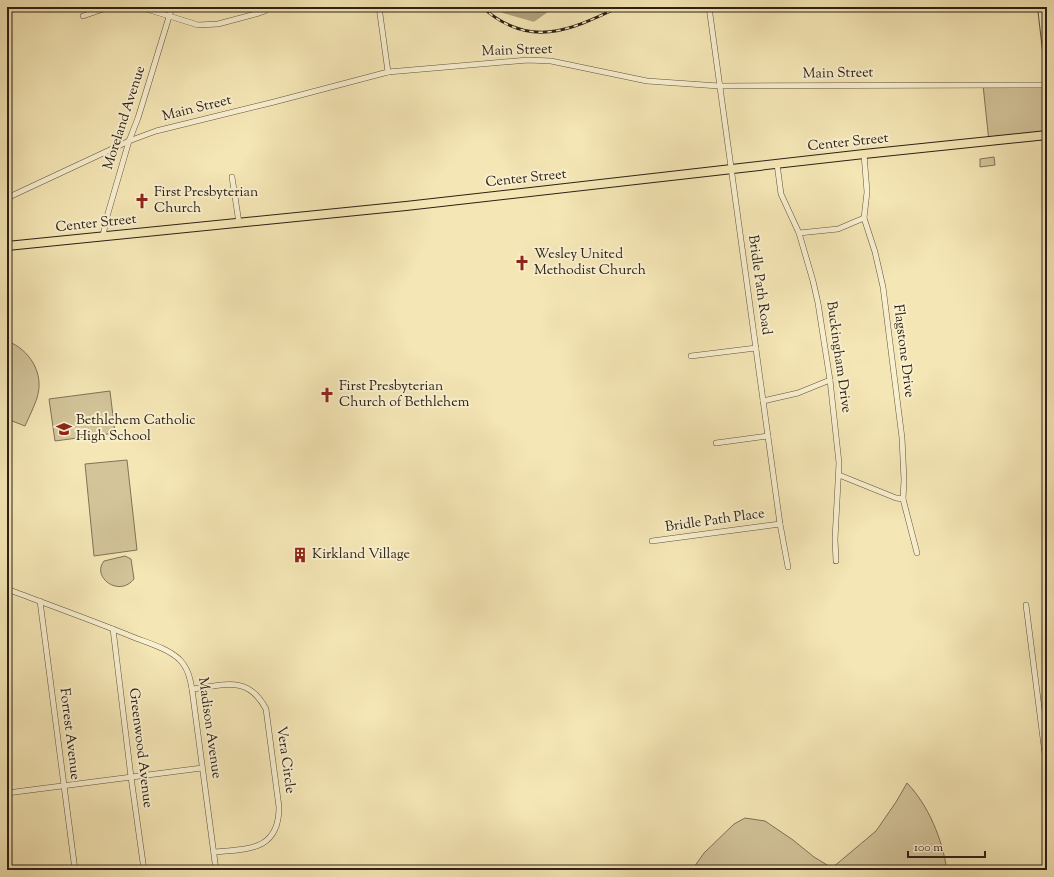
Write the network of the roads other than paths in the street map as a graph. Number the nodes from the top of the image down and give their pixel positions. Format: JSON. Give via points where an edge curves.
{"nodes":[{"id":1,"x":109,"y":7,"type":"edge"},
{"id":2,"x":140,"y":7,"type":"edge"},
{"id":3,"x":172,"y":7,"type":"edge"},
{"id":4,"x":270,"y":7,"type":"edge"},
{"id":5,"x":379,"y":7,"type":"edge"},
{"id":6,"x":709,"y":7,"type":"edge"},
{"id":7,"x":1041,"y":7,"type":"edge"},
{"id":8,"x":169,"y":15,"type":"junction"},
{"id":9,"x":83,"y":16,"type":"dead end"},
{"id":10,"x":1046,"y":38,"type":"edge"},
{"id":11,"x":1047,"y":59,"type":"edge"},
{"id":12,"x":388,"y":72,"type":"junction"},
{"id":13,"x":1047,"y":85,"type":"edge"},
{"id":14,"x":719,"y":86,"type":"junction"},
{"id":15,"x":1047,"y":135,"type":"edge"},
{"id":16,"x":129,"y":141,"type":"junction"},
{"id":17,"x":864,"y":154,"type":"junction"},
{"id":18,"x":777,"y":164,"type":"junction"},
{"id":19,"x":730,"y":169,"type":"junction"},
{"id":20,"x":232,"y":177,"type":"dead end"},
{"id":21,"x":7,"y":198,"type":"edge"},
{"id":22,"x":864,"y":218,"type":"junction"},
{"id":23,"x":239,"y":223,"type":"junction"},
{"id":24,"x":799,"y":233,"type":"junction"},
{"id":25,"x":103,"y":236,"type":"junction"},
{"id":26,"x":7,"y":246,"type":"edge"},
{"id":27,"x":756,"y":348,"type":"junction"},
{"id":28,"x":691,"y":356,"type":"dead end"},
{"id":29,"x":830,"y":380,"type":"junction"},
{"id":30,"x":763,"y":401,"type":"junction"},
{"id":31,"x":768,"y":436,"type":"junction"},
{"id":32,"x":716,"y":443,"type":"dead end"},
{"id":33,"x":839,"y":475,"type":"junction"},
{"id":34,"x":904,"y":499,"type":"junction"},
{"id":35,"x":780,"y":524,"type":"junction"},
{"id":36,"x":652,"y":541,"type":"dead end"},
{"id":37,"x":917,"y":553,"type":"dead end"},
{"id":38,"x":836,"y":560,"type":"dead end"},
{"id":39,"x":788,"y":567,"type":"dead end"},
{"id":40,"x":7,"y":589,"type":"edge"},
{"id":41,"x":40,"y":601,"type":"junction"},
{"id":42,"x":1026,"y":606,"type":"dead end"},
{"id":43,"x":113,"y":629,"type":"junction"},
{"id":44,"x":192,"y":689,"type":"junction"},
{"id":45,"x":202,"y":768,"type":"junction"},
{"id":46,"x":1047,"y":770,"type":"edge"},
{"id":47,"x":131,"y":777,"type":"junction"},
{"id":48,"x":64,"y":786,"type":"junction"},
{"id":49,"x":7,"y":793,"type":"edge"},
{"id":50,"x":214,"y":852,"type":"junction"},
{"id":51,"x":75,"y":870,"type":"edge"},
{"id":52,"x":144,"y":870,"type":"edge"},
{"id":53,"x":216,"y":870,"type":"edge"}],
"edges":[{"from":1,"to":9,"type":"street"},
{"from":2,"to":8,"type":"street"},
{"from":3,"to":8,"type":"street","name":"Moreland Avenue"},
{"from":4,"to":8,"type":"street","via":[[259,13],[212,25],[198,25]]},
{"from":5,"to":12,"type":"street"},
{"from":6,"to":14,"type":"street","name":"Bridle Path Road"},
{"from":7,"to":10,"type":"street"},
{"from":8,"to":16,"type":"street","name":"Moreland Avenue"},
{"from":10,"to":11,"type":"street"},
{"from":12,"to":14,"type":"street","name":"Main Street","via":[[528,60],[551,61],[647,81]]},
{"from":12,"to":16,"type":"street","name":"Main Street"},
{"from":13,"to":14,"type":"street","name":"Main Street"},
{"from":14,"to":19,"type":"street","name":"Bridle Path Road"},
{"from":15,"to":17,"type":"main road","name":"Center Street"},
{"from":16,"to":21,"type":"street","name":"Main Street"},
{"from":16,"to":25,"type":"street","name":"Moreland Avenue"},
{"from":17,"to":18,"type":"main road","name":"Center Street"},
{"from":17,"to":22,"type":"street","name":"Flagstone Drive","via":[[867,192]]},
{"from":18,"to":19,"type":"main road","name":"Center Street"},
{"from":18,"to":24,"type":"street","name":"Buckingham Drive","via":[[781,194]]},
{"from":19,"to":23,"type":"main road","name":"Center Street"},
{"from":19,"to":27,"type":"street","name":"Bridle Path Road"},
{"from":20,"to":23,"type":"street"},
{"from":22,"to":24,"type":"street","via":[[838,229]]},
{"from":22,"to":34,"type":"street","name":"Flagstone Drive","via":[[883,287],[902,438]]},
{"from":23,"to":25,"type":"main road","name":"Center Street"},
{"from":24,"to":29,"type":"street","name":"Buckingham Drive","via":[[818,303]]},
{"from":25,"to":26,"type":"main road","name":"Center Street"},
{"from":27,"to":28,"type":"street"},
{"from":27,"to":30,"type":"street","name":"Bridle Path Road"},
{"from":29,"to":30,"type":"street","via":[[804,391]]},
{"from":29,"to":33,"type":"street","name":"Buckingham Drive"},
{"from":30,"to":31,"type":"street","name":"Bridle Path Road"},
{"from":31,"to":32,"type":"street"},
{"from":31,"to":35,"type":"street","name":"Bridle Path Road"},
{"from":33,"to":34,"type":"street"},
{"from":33,"to":38,"type":"street","name":"Buckingham Drive"},
{"from":34,"to":37,"type":"street","name":"Flagstone Drive"},
{"from":35,"to":36,"type":"street","name":"Bridle Path Place"},
{"from":35,"to":39,"type":"street","name":"Bridle Path Road"},
{"from":40,"to":41,"type":"street","name":"Madison Avenue"},
{"from":41,"to":43,"type":"street","name":"Madison Avenue"},
{"from":41,"to":48,"type":"street","name":"Forrest Avenue"},
{"from":42,"to":46,"type":"street"},
{"from":43,"to":44,"type":"street","name":"Madison Avenue","via":[[170,652],[185,665]]},
{"from":43,"to":47,"type":"street","name":"Greenwood Avenue"},
{"from":44,"to":45,"type":"street","name":"Madison Avenue"},
{"from":44,"to":50,"type":"street","name":"Vera Circle","via":[[232,684],[243,686],[254,692],[266,709],[279,817],[272,834],[260,845]]},
{"from":45,"to":47,"type":"street"},
{"from":45,"to":50,"type":"street","name":"Madison Avenue"},
{"from":47,"to":48,"type":"street"},
{"from":47,"to":52,"type":"street","name":"Greenwood Avenue"},
{"from":48,"to":49,"type":"street"},
{"from":48,"to":51,"type":"street","name":"Forrest Avenue"},
{"from":50,"to":53,"type":"street","name":"Madison Avenue"}]}
